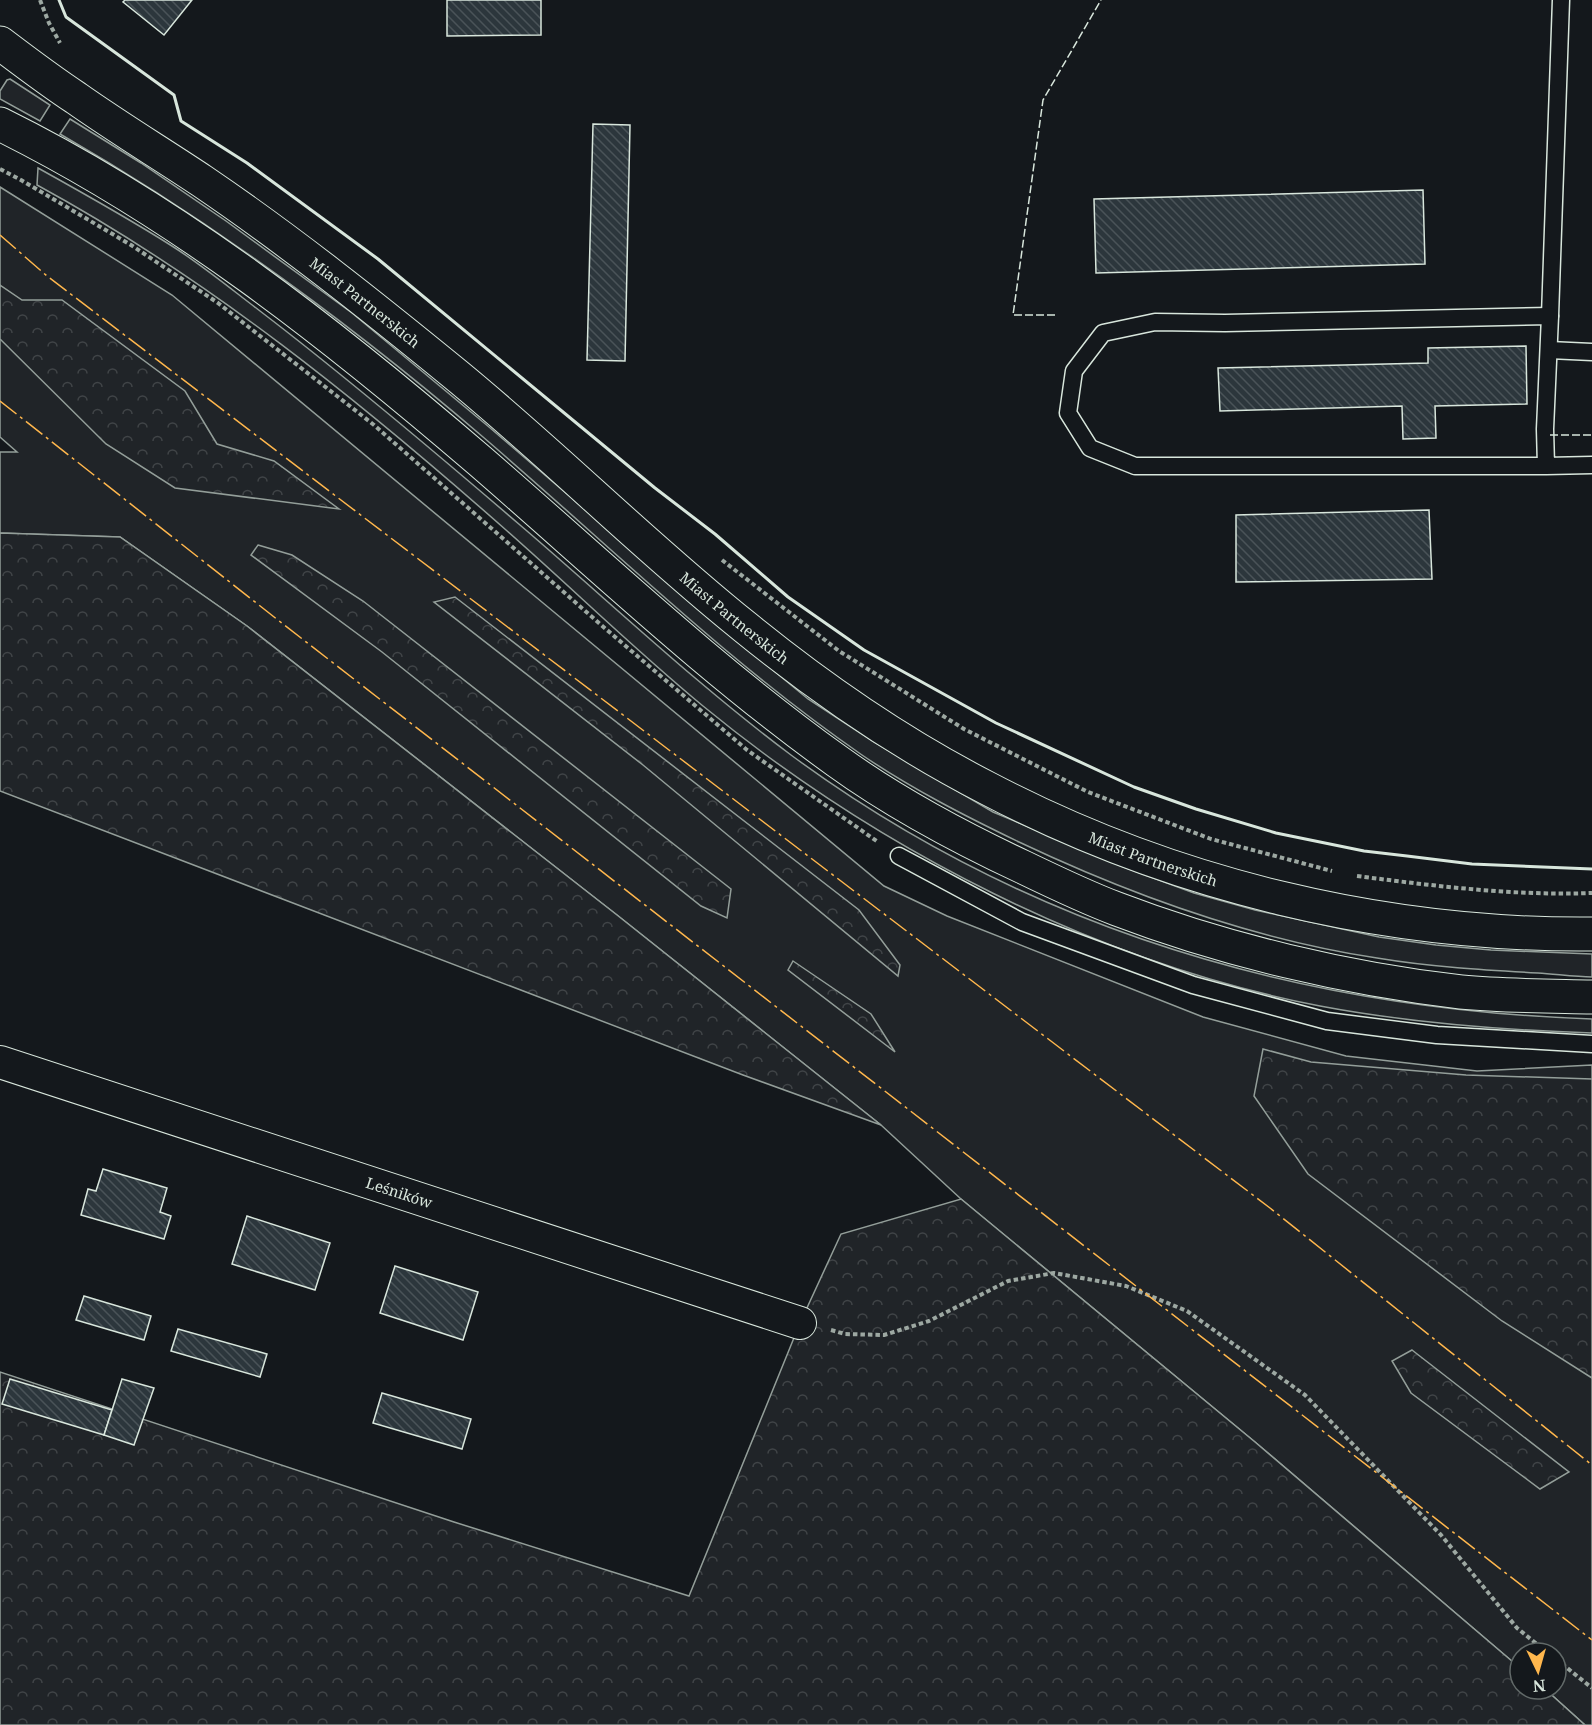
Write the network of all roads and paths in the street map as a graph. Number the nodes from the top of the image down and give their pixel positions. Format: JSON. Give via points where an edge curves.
{"nodes":[{"id":1,"x":40,"y":0,"type":"edge"},
{"id":2,"x":1561,"y":0,"type":"edge"},
{"id":3,"x":0,"y":43,"type":"edge"},
{"id":4,"x":63,"y":46,"type":"dead end"},
{"id":5,"x":0,"y":124,"type":"edge"},
{"id":6,"x":0,"y":169,"type":"edge"},
{"id":7,"x":1550,"y":316,"type":"junction"},
{"id":8,"x":1549,"y":350,"type":"junction"},
{"id":9,"x":1592,"y":352,"type":"edge"},
{"id":10,"x":1592,"y":465,"type":"edge"},
{"id":11,"x":1546,"y":466,"type":"junction"},
{"id":12,"x":717,"y":555,"type":"dead end"},
{"id":13,"x":899,"y":856,"type":"joint"},
{"id":14,"x":1338,"y":872,"type":"dead end"},
{"id":15,"x":1349,"y":875,"type":"dead end"},
{"id":16,"x":1592,"y":893,"type":"edge"},
{"id":17,"x":1592,"y":934,"type":"edge"},
{"id":18,"x":1592,"y":997,"type":"edge"},
{"id":19,"x":1592,"y":1044,"type":"edge"},
{"id":20,"x":0,"y":1062,"type":"edge"},
{"id":21,"x":800,"y":1323,"type":"joint"},
{"id":22,"x":1533,"y":1641,"type":"edge"},
{"id":23,"x":1568,"y":1669,"type":"edge"},
{"id":24,"x":1592,"y":1688,"type":"edge"}],
"edges":[{"from":1,"to":4,"type":"path"},
{"from":2,"to":7,"type":"lane"},
{"from":3,"to":17,"type":"main road","name":"Miast Partnerskich","via":[[73,97],[203,182],[368,304],[459,377],[745,627],[871,721],[987,788],[1106,843],[1228,884],[1299,902],[1423,924]]},
{"from":5,"to":18,"type":"main road","via":[[52,150],[162,216],[279,299],[480,461],[710,664],[839,763],[985,850],[1117,909],[1306,965],[1462,992]]},
{"from":6,"to":13,"type":"path","via":[[131,245],[218,303],[374,425],[747,750]]},
{"from":7,"to":8,"type":"lane"},
{"from":7,"to":11,"type":"lane","via":[[1155,322],[1103,333],[1074,371],[1068,413],[1090,448],[1135,466]]},
{"from":8,"to":9,"type":"lane"},
{"from":8,"to":11,"type":"lane"},
{"from":10,"to":11,"type":"lane"},
{"from":12,"to":14,"type":"path","via":[[839,651],[964,729],[1036,766],[1088,792],[1211,839]]},
{"from":13,"to":19,"type":"lane","via":[[1022,922],[1193,985],[1327,1021],[1437,1035]]},
{"from":15,"to":16,"type":"path","via":[[1452,888]]},
{"from":20,"to":21,"type":"street","name":"Leśników"},
{"from":21,"to":22,"type":"path","via":[[846,1334],[884,1335],[929,1321],[1008,1281],[1054,1273],[1126,1286],[1187,1311],[1305,1395],[1441,1536],[1517,1628]]},
{"from":23,"to":24,"type":"path"}]}
